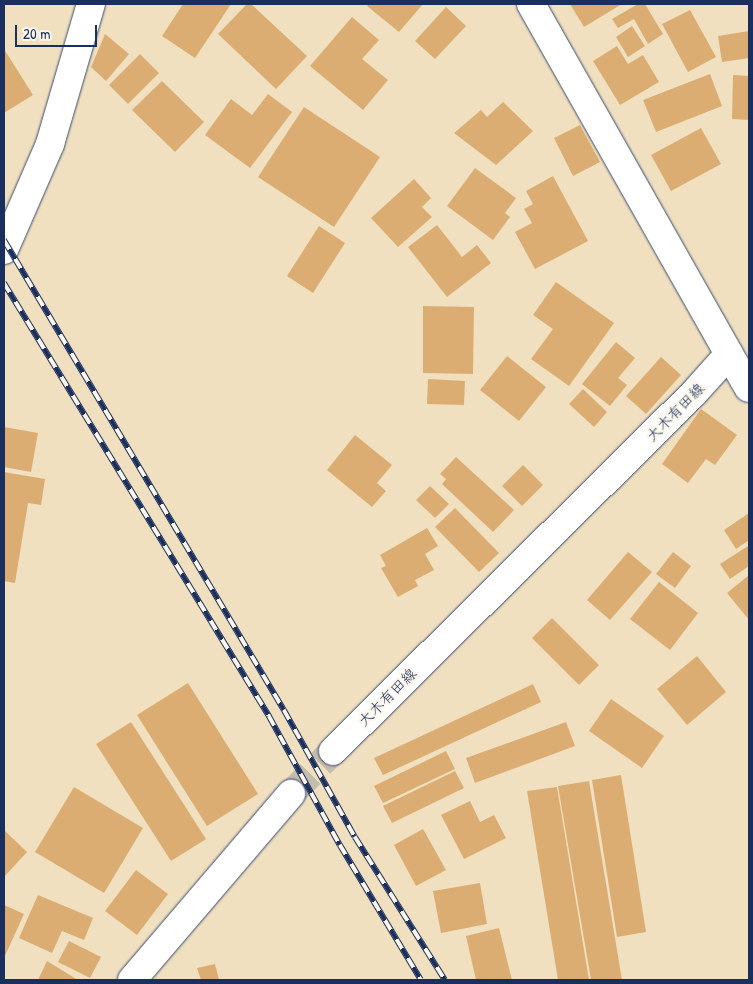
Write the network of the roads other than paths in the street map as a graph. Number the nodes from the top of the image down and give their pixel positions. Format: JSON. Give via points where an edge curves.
{"nodes":[{"id":1,"x":91,"y":4,"type":"edge"},
{"id":2,"x":531,"y":4,"type":"edge"},
{"id":3,"x":4,"y":250,"type":"edge"},
{"id":4,"x":729,"y":354,"type":"junction"},
{"id":5,"x":749,"y":388,"type":"edge"},
{"id":6,"x":333,"y":751,"type":"tunnel mouth"},
{"id":7,"x":292,"y":794,"type":"tunnel mouth"},
{"id":8,"x":132,"y":980,"type":"edge"}],
"edges":[{"from":1,"to":3,"type":"main road","via":[[50,144]]},
{"from":2,"to":4,"type":"main road"},
{"from":4,"to":5,"type":"main road"},
{"from":4,"to":6,"type":"main road","name":"大木有田線","via":[[694,393]]},
{"from":7,"to":8,"type":"main road"}]}
